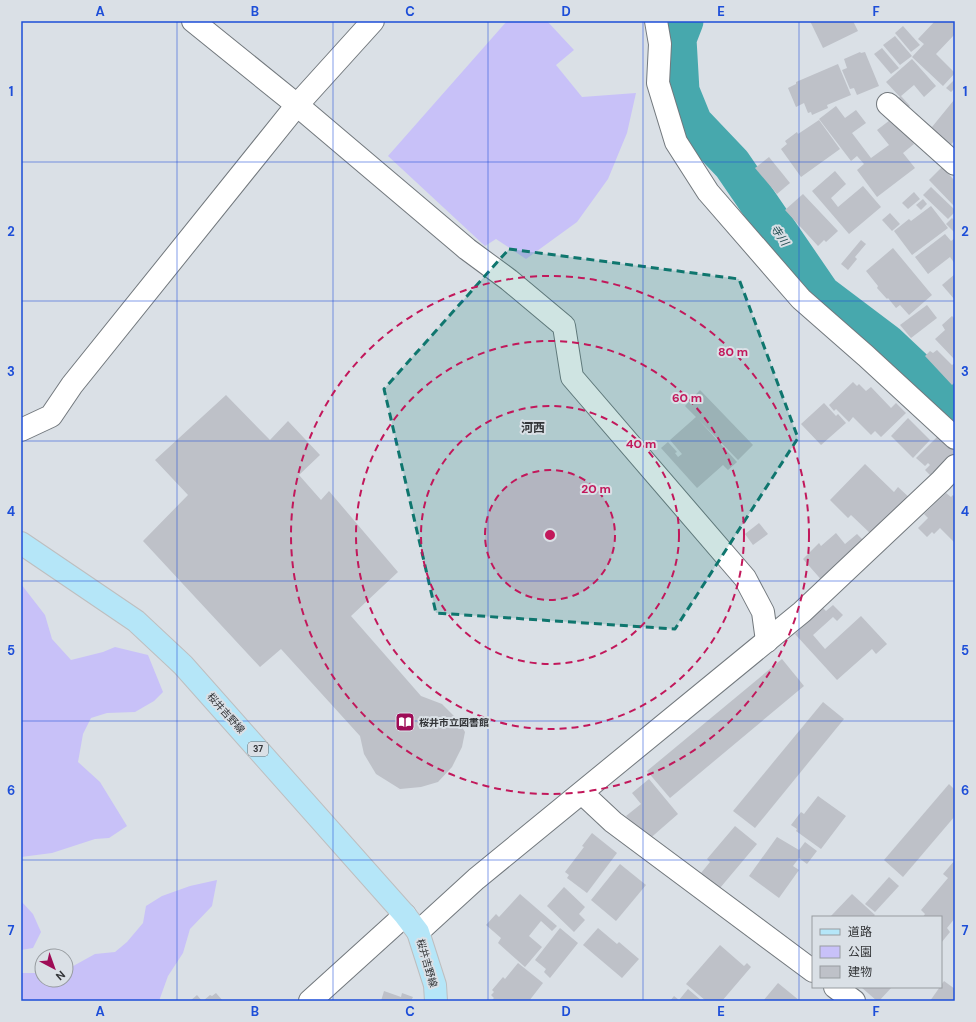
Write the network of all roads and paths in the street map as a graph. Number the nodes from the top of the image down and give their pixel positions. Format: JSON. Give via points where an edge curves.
{"nodes":[{"id":1,"x":193,"y":21,"type":"edge"},
{"id":2,"x":373,"y":21,"type":"edge"},
{"id":3,"x":656,"y":21,"type":"edge"},
{"id":4,"x":888,"y":104,"type":"dead end"},
{"id":5,"x":297,"y":105,"type":"junction"},
{"id":6,"x":955,"y":164,"type":"edge"},
{"id":7,"x":21,"y":430,"type":"edge"},
{"id":8,"x":955,"y":438,"type":"edge"},
{"id":9,"x":955,"y":466,"type":"edge"},
{"id":10,"x":21,"y":543,"type":"edge"},
{"id":11,"x":767,"y":641,"type":"junction"},
{"id":12,"x":582,"y":793,"type":"junction"},
{"id":13,"x":412,"y":924,"type":"junction"},
{"id":14,"x":812,"y":970,"type":"edge"},
{"id":15,"x":836,"y":988,"type":"edge"},
{"id":16,"x":310,"y":1001,"type":"edge"},
{"id":17,"x":436,"y":1001,"type":"edge"},
{"id":18,"x":854,"y":1001,"type":"edge"}],
"edges":[{"from":1,"to":5,"type":"street"},
{"from":2,"to":5,"type":"street"},
{"from":3,"to":8,"type":"street","via":[[660,44],[658,83],[676,142],[708,192],[800,299]]},
{"from":4,"to":6,"type":"street"},
{"from":5,"to":7,"type":"street","via":[[72,385],[51,416]]},
{"from":5,"to":11,"type":"street","via":[[467,249],[564,326],[572,377],[746,578],[763,612]]},
{"from":9,"to":11,"type":"street","via":[[802,612]]},
{"from":10,"to":13,"type":"main road","name":"桜井吉野線","number":"37","via":[[136,621],[184,665]]},
{"from":11,"to":12,"type":"street"},
{"from":12,"to":13,"type":"street","via":[[476,879]]},
{"from":12,"to":14,"type":"street","via":[[613,822]]},
{"from":13,"to":16,"type":"street"},
{"from":13,"to":17,"type":"main road","name":"桜井吉野線","number":"37","via":[[435,985]]},
{"from":15,"to":18,"type":"street"}]}
